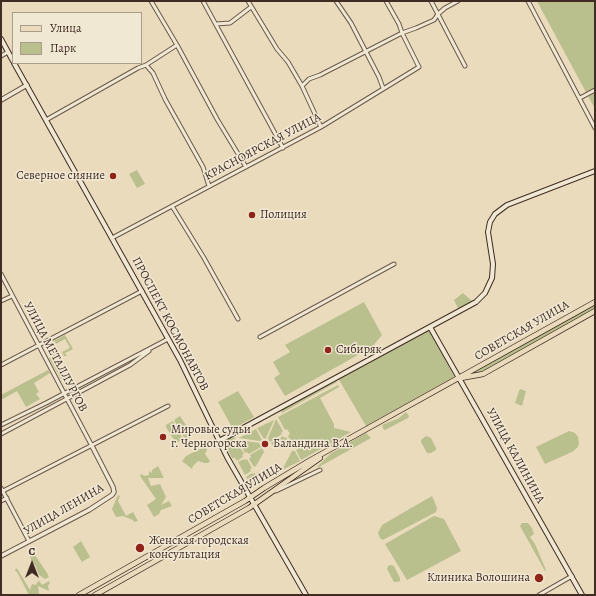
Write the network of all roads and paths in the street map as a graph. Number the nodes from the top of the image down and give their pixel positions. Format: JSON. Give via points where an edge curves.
{"nodes":[{"id":1,"x":151,"y":1,"type":"edge"},
{"id":2,"x":203,"y":1,"type":"edge"},
{"id":3,"x":248,"y":1,"type":"edge"},
{"id":4,"x":336,"y":1,"type":"edge"},
{"id":5,"x":386,"y":1,"type":"edge"},
{"id":6,"x":431,"y":1,"type":"edge"},
{"id":7,"x":458,"y":1,"type":"edge"},
{"id":8,"x":528,"y":1,"type":"edge"},
{"id":9,"x":251,"y":7,"type":"junction"},
{"id":10,"x":438,"y":14,"type":"junction"},
{"id":11,"x":216,"y":24,"type":"junction"},
{"id":12,"x":402,"y":33,"type":"junction"},
{"id":13,"x":1,"y":39,"type":"edge"},
{"id":14,"x":177,"y":45,"type":"junction"},
{"id":15,"x":8,"y":52,"type":"junction"},
{"id":16,"x":366,"y":52,"type":"junction"},
{"id":17,"x":1,"y":56,"type":"edge"},
{"id":18,"x":12,"y":59,"type":"edge"},
{"id":19,"x":15,"y":64,"type":"edge"},
{"id":20,"x":146,"y":65,"type":"junction"},
{"id":21,"x":465,"y":66,"type":"dead end"},
{"id":22,"x":27,"y":85,"type":"junction"},
{"id":23,"x":302,"y":86,"type":"junction"},
{"id":24,"x":383,"y":88,"type":"junction"},
{"id":25,"x":595,"y":90,"type":"edge"},
{"id":26,"x":580,"y":98,"type":"junction"},
{"id":27,"x":1,"y":100,"type":"edge"},
{"id":28,"x":46,"y":120,"type":"junction"},
{"id":29,"x":321,"y":127,"type":"junction"},
{"id":30,"x":595,"y":128,"type":"edge"},
{"id":31,"x":283,"y":148,"type":"junction"},
{"id":32,"x":246,"y":167,"type":"junction"},
{"id":33,"x":595,"y":171,"type":"edge"},
{"id":34,"x":209,"y":186,"type":"junction"},
{"id":35,"x":172,"y":206,"type":"junction"},
{"id":36,"x":112,"y":238,"type":"junction"},
{"id":37,"x":394,"y":264,"type":"dead end"},
{"id":38,"x":1,"y":274,"type":"edge"},
{"id":39,"x":142,"y":291,"type":"junction"},
{"id":40,"x":12,"y":296,"type":"junction"},
{"id":41,"x":1,"y":301,"type":"edge"},
{"id":42,"x":595,"y":302,"type":"edge"},
{"id":43,"x":595,"y":311,"type":"edge"},
{"id":44,"x":238,"y":319,"type":"dead end"},
{"id":45,"x":430,"y":327,"type":"junction"},
{"id":46,"x":260,"y":337,"type":"dead end"},
{"id":47,"x":168,"y":339,"type":"junction"},
{"id":48,"x":39,"y":345,"type":"junction"},
{"id":49,"x":155,"y":346,"type":"junction"},
{"id":50,"x":1,"y":366,"type":"edge"},
{"id":51,"x":459,"y":378,"type":"junction"},
{"id":52,"x":64,"y":393,"type":"junction"},
{"id":53,"x":67,"y":398,"type":"junction"},
{"id":54,"x":168,"y":406,"type":"dead end"},
{"id":55,"x":1,"y":425,"type":"edge"},
{"id":56,"x":1,"y":434,"type":"edge"},
{"id":57,"x":219,"y":440,"type":"junction"},
{"id":58,"x":338,"y":446,"type":"junction"},
{"id":59,"x":92,"y":447,"type":"junction"},
{"id":60,"x":320,"y":470,"type":"dead end"},
{"id":61,"x":1,"y":488,"type":"edge"},
{"id":62,"x":2,"y":492,"type":"edge"},
{"id":63,"x":268,"y":495,"type":"junction"},
{"id":64,"x":250,"y":497,"type":"junction"},
{"id":65,"x":7,"y":498,"type":"junction"},
{"id":66,"x":1,"y":501,"type":"edge"},
{"id":67,"x":254,"y":504,"type":"junction"},
{"id":68,"x":29,"y":541,"type":"junction"},
{"id":69,"x":1,"y":556,"type":"edge"},
{"id":70,"x":572,"y":576,"type":"junction"},
{"id":71,"x":79,"y":595,"type":"edge"},
{"id":72,"x":95,"y":595,"type":"edge"},
{"id":73,"x":306,"y":595,"type":"edge"},
{"id":74,"x":539,"y":595,"type":"edge"},
{"id":75,"x":582,"y":595,"type":"edge"}],
"edges":[{"from":1,"to":14,"type":"street"},
{"from":2,"to":11,"type":"street"},
{"from":3,"to":9,"type":"street"},
{"from":4,"to":16,"type":"street"},
{"from":5,"to":12,"type":"street"},
{"from":6,"to":10,"type":"street"},
{"from":7,"to":10,"type":"street"},
{"from":8,"to":26,"type":"street"},
{"from":9,"to":11,"type":"street","via":[[230,23]]},
{"from":9,"to":23,"type":"street"},
{"from":10,"to":12,"type":"street","via":[[434,20]]},
{"from":10,"to":21,"type":"street"},
{"from":11,"to":31,"type":"street"},
{"from":12,"to":16,"type":"street"},
{"from":12,"to":24,"type":"street","name":"КРАСНОЯРСКАЯ УЛИЦА","via":[[419,66]]},
{"from":13,"to":15,"type":"main road","name":"ПРОСПЕКТ КОСМОНАВТОВ"},
{"from":14,"to":20,"type":"street"},
{"from":14,"to":32,"type":"street"},
{"from":15,"to":17,"type":"street"},
{"from":15,"to":18,"type":"main road","name":"ПРОСПЕКТ КОСМОНАВТОВ"},
{"from":16,"to":23,"type":"street","via":[[309,79]]},
{"from":16,"to":24,"type":"street"},
{"from":19,"to":22,"type":"main road","name":"ПРОСПЕКТ КОСМОНАВТОВ"},
{"from":20,"to":28,"type":"street"},
{"from":20,"to":34,"type":"street","via":[[153,73],[203,167]]},
{"from":22,"to":27,"type":"street"},
{"from":22,"to":28,"type":"main road","name":"ПРОСПЕКТ КОСМОНАВТОВ"},
{"from":23,"to":29,"type":"street"},
{"from":24,"to":29,"type":"street","name":"КРАСНОЯРСКАЯ УЛИЦА"},
{"from":25,"to":26,"type":"street"},
{"from":26,"to":30,"type":"street"},
{"from":28,"to":36,"type":"main road","name":"ПРОСПЕКТ КОСМОНАВТОВ"},
{"from":29,"to":31,"type":"street","name":"КРАСНОЯРСКАЯ УЛИЦА"},
{"from":31,"to":32,"type":"street","name":"КРАСНОЯРСКАЯ УЛИЦА"},
{"from":32,"to":34,"type":"street","name":"КРАСНОЯРСКАЯ УЛИЦА"},
{"from":33,"to":45,"type":"main road","via":[[507,205],[495,214],[488,226],[493,264],[492,278],[485,293],[476,302]]},
{"from":34,"to":35,"type":"street","name":"КРАСНОЯРСКАЯ УЛИЦА"},
{"from":35,"to":36,"type":"street","name":"КРАСНОЯРСКАЯ УЛИЦА"},
{"from":35,"to":44,"type":"street"},
{"from":36,"to":39,"type":"main road","name":"ПРОСПЕКТ КОСМОНАВТОВ"},
{"from":37,"to":46,"type":"street"},
{"from":38,"to":40,"type":"street","name":"УЛИЦА МЕТАЛЛУРГОВ"},
{"from":39,"to":47,"type":"main road","name":"ПРОСПЕКТ КОСМОНАВТОВ"},
{"from":39,"to":48,"type":"street"},
{"from":40,"to":41,"type":"street"},
{"from":40,"to":48,"type":"street","name":"УЛИЦА МЕТАЛЛУРГОВ"},
{"from":42,"to":51,"type":"main road","name":"СОВЕТСКАЯ УЛИЦА"},
{"from":43,"to":51,"type":"main road","name":"СОВЕТСКАЯ УЛИЦА","via":[[483,374]]},
{"from":45,"to":51,"type":"main road","name":"УЛИЦА КАЛИНИНА"},
{"from":45,"to":57,"type":"main road"},
{"from":47,"to":49,"type":"street"},
{"from":47,"to":57,"type":"main road","name":"ПРОСПЕКТ КОСМОНАВТОВ"},
{"from":48,"to":50,"type":"street"},
{"from":48,"to":52,"type":"street","name":"УЛИЦА МЕТАЛЛУРГОВ"},
{"from":49,"to":52,"type":"street"},
{"from":49,"to":53,"type":"street","via":[[130,365]]},
{"from":51,"to":58,"type":"main road","name":"СОВЕТСКАЯ УЛИЦА"},
{"from":51,"to":70,"type":"main road","name":"УЛИЦА КАЛИНИНА"},
{"from":52,"to":53,"type":"street","name":"УЛИЦА МЕТАЛЛУРГОВ"},
{"from":52,"to":55,"type":"street"},
{"from":53,"to":56,"type":"street"},
{"from":53,"to":59,"type":"street","name":"УЛИЦА МЕТАЛЛУРГОВ"},
{"from":54,"to":59,"type":"street"},
{"from":57,"to":64,"type":"main road","name":"ПРОСПЕКТ КОСМОНАВТОВ"},
{"from":58,"to":63,"type":"main road","name":"СОВЕТСКАЯ УЛИЦА"},
{"from":58,"to":64,"type":"main road","name":"СОВЕТСКАЯ УЛИЦА"},
{"from":59,"to":62,"type":"street"},
{"from":59,"to":68,"type":"street","name":"УЛИЦА ЛЕНИНА","via":[[113,486],[112,495]]},
{"from":60,"to":63,"type":"street"},
{"from":61,"to":62,"type":"street"},
{"from":62,"to":65,"type":"street"},
{"from":63,"to":67,"type":"main road","name":"СОВЕТСКАЯ УЛИЦА"},
{"from":64,"to":67,"type":"main road","name":"ПРОСПЕКТ КОСМОНАВТОВ"},
{"from":64,"to":71,"type":"main road","name":"СОВЕТСКАЯ УЛИЦА"},
{"from":65,"to":66,"type":"street"},
{"from":65,"to":68,"type":"street"},
{"from":67,"to":72,"type":"main road","name":"СОВЕТСКАЯ УЛИЦА"},
{"from":67,"to":73,"type":"main road","name":"ПРОСПЕКТ КОСМОНАВТОВ"},
{"from":68,"to":69,"type":"street","name":"УЛИЦА ЛЕНИНА"},
{"from":70,"to":74,"type":"street"},
{"from":70,"to":75,"type":"main road","name":"УЛИЦА КАЛИНИНА"}]}
